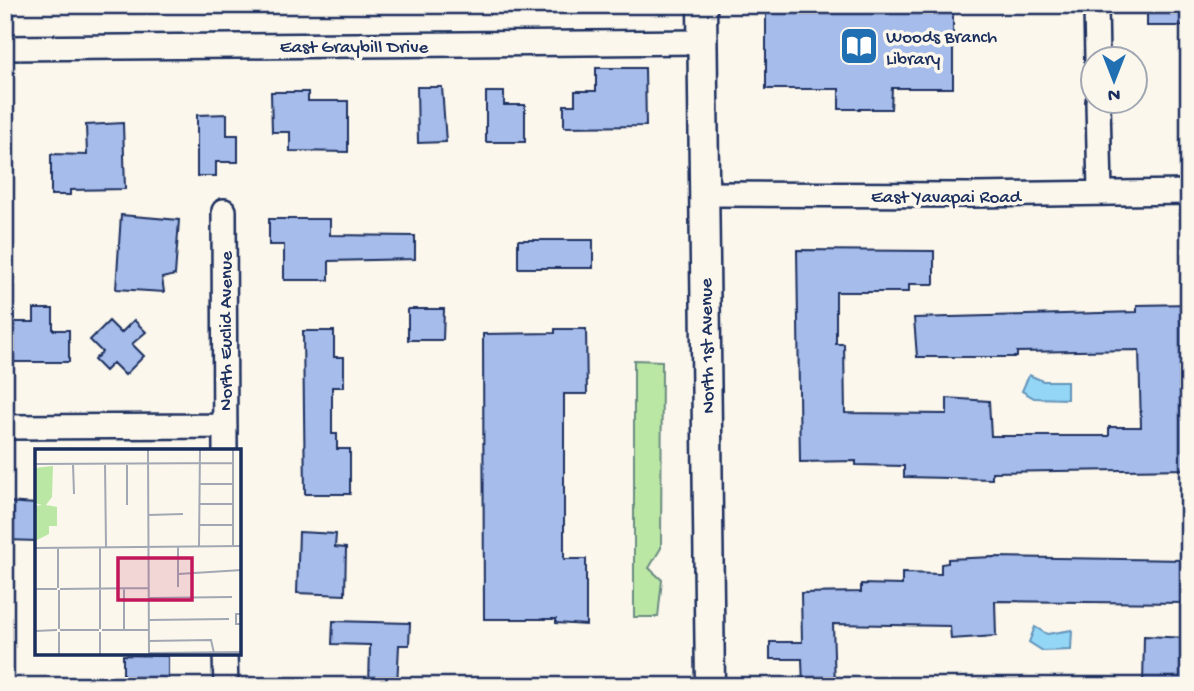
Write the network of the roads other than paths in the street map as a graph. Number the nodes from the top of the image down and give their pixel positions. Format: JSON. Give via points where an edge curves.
{"nodes":[{"id":1,"x":702,"y":5,"type":"edge"},
{"id":2,"x":1096,"y":5,"type":"edge"},
{"id":3,"x":703,"y":43,"type":"junction"},
{"id":4,"x":1097,"y":46,"type":"edge"},
{"id":5,"x":5,"y":48,"type":"edge"},
{"id":6,"x":1098,"y":116,"type":"edge"},
{"id":7,"x":1189,"y":192,"type":"edge"},
{"id":8,"x":1100,"y":193,"type":"junction"},
{"id":9,"x":704,"y":194,"type":"junction"},
{"id":10,"x":224,"y":211,"type":"dead end"},
{"id":11,"x":225,"y":426,"type":"junction"},
{"id":12,"x":5,"y":427,"type":"edge"},
{"id":13,"x":225,"y":449,"type":"edge"},
{"id":14,"x":225,"y":656,"type":"edge"},
{"id":15,"x":226,"y":686,"type":"edge"},
{"id":16,"x":710,"y":686,"type":"edge"}],
"edges":[{"from":1,"to":3,"type":"main road","name":"North 1st Avenue"},
{"from":2,"to":4,"type":"street"},
{"from":3,"to":5,"type":"street","name":"East Graybill Drive"},
{"from":3,"to":9,"type":"main road","name":"North 1st Avenue"},
{"from":6,"to":8,"type":"street"},
{"from":7,"to":8,"type":"street","name":"East Yavapai Road"},
{"from":8,"to":9,"type":"street","name":"East Yavapai Road"},
{"from":9,"to":16,"type":"main road","name":"North 1st Avenue"},
{"from":10,"to":11,"type":"street","name":"North Euclid Avenue"},
{"from":11,"to":12,"type":"street"},
{"from":11,"to":13,"type":"street","name":"North Euclid Avenue"},
{"from":14,"to":15,"type":"street"}]}
